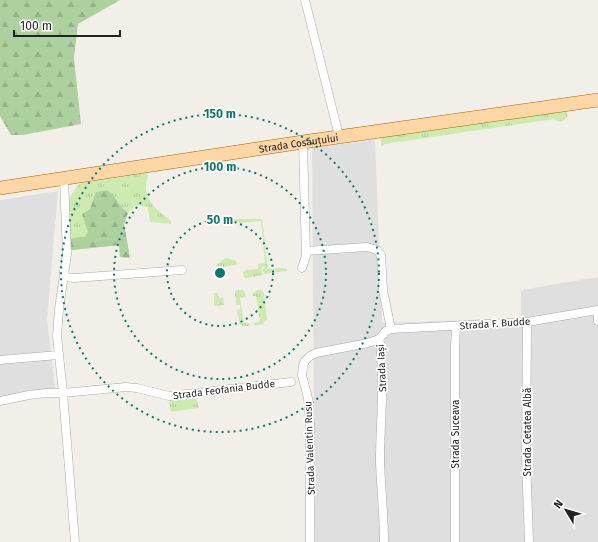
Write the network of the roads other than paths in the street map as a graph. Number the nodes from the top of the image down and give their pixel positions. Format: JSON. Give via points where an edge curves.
{"nodes":[{"id":1,"x":305,"y":0,"type":"edge"},
{"id":2,"x":598,"y":100,"type":"edge"},
{"id":3,"x":339,"y":136,"type":"junction"},
{"id":4,"x":303,"y":142,"type":"junction"},
{"id":5,"x":64,"y":179,"type":"junction"},
{"id":6,"x":0,"y":188,"type":"edge"},
{"id":7,"x":306,"y":251,"type":"junction"},
{"id":8,"x":302,"y":268,"type":"dead end"},
{"id":9,"x":182,"y":270,"type":"dead end"},
{"id":10,"x":64,"y":271,"type":"junction"},
{"id":11,"x":598,"y":310,"type":"edge"},
{"id":12,"x":598,"y":321,"type":"edge"},
{"id":13,"x":527,"y":322,"type":"junction"},
{"id":14,"x":456,"y":326,"type":"junction"},
{"id":15,"x":392,"y":329,"type":"junction"},
{"id":16,"x":379,"y":339,"type":"junction"},
{"id":17,"x":58,"y":356,"type":"junction"},
{"id":18,"x":0,"y":360,"type":"edge"},
{"id":19,"x":291,"y":382,"type":"dead end"},
{"id":20,"x":63,"y":394,"type":"junction"},
{"id":21,"x":0,"y":400,"type":"edge"},
{"id":22,"x":75,"y":542,"type":"edge"},
{"id":23,"x":310,"y":542,"type":"edge"},
{"id":24,"x":384,"y":542,"type":"edge"},
{"id":25,"x":456,"y":542,"type":"edge"},
{"id":26,"x":529,"y":542,"type":"edge"}],
"edges":[{"from":1,"to":3,"type":"street"},
{"from":2,"to":3,"type":"main road","name":"Strada Cosăuțului"},
{"from":3,"to":4,"type":"main road","name":"Strada Cosăuțului"},
{"from":4,"to":5,"type":"main road","name":"Strada Cosăuțului"},
{"from":4,"to":7,"type":"street"},
{"from":5,"to":6,"type":"main road","name":"Strada Cosăuțului"},
{"from":5,"to":10,"type":"street","via":[[67,254]]},
{"from":7,"to":8,"type":"street"},
{"from":7,"to":15,"type":"street","via":[[367,247],[377,250],[381,255],[383,290]]},
{"from":9,"to":10,"type":"street","via":[[74,278],[65,277]]},
{"from":10,"to":17,"type":"street","via":[[57,330]]},
{"from":11,"to":12,"type":"street"},
{"from":11,"to":13,"type":"street","name":"Strada F. Budde"},
{"from":13,"to":14,"type":"street","name":"Strada F. Budde"},
{"from":13,"to":26,"type":"street","name":"Strada Cetatea Albă","via":[[526,458]]},
{"from":14,"to":15,"type":"street","name":"Strada F. Budde"},
{"from":14,"to":25,"type":"street","name":"Strada Suceava"},
{"from":15,"to":16,"type":"street","name":"Strada Iași","via":[[386,331]]},
{"from":16,"to":23,"type":"street","name":"Strada Valentin Rusu","via":[[310,356],[303,366],[302,375],[308,398],[310,423]]},
{"from":16,"to":24,"type":"street","name":"Strada Iași","via":[[382,383],[380,462]]},
{"from":17,"to":18,"type":"street"},
{"from":17,"to":20,"type":"street"},
{"from":19,"to":20,"type":"street","name":"Strada Feofania Budde","via":[[169,396],[126,387]]},
{"from":20,"to":21,"type":"street","name":"Strada Feofania Budde","via":[[46,393]]},
{"from":20,"to":22,"type":"street"}]}
